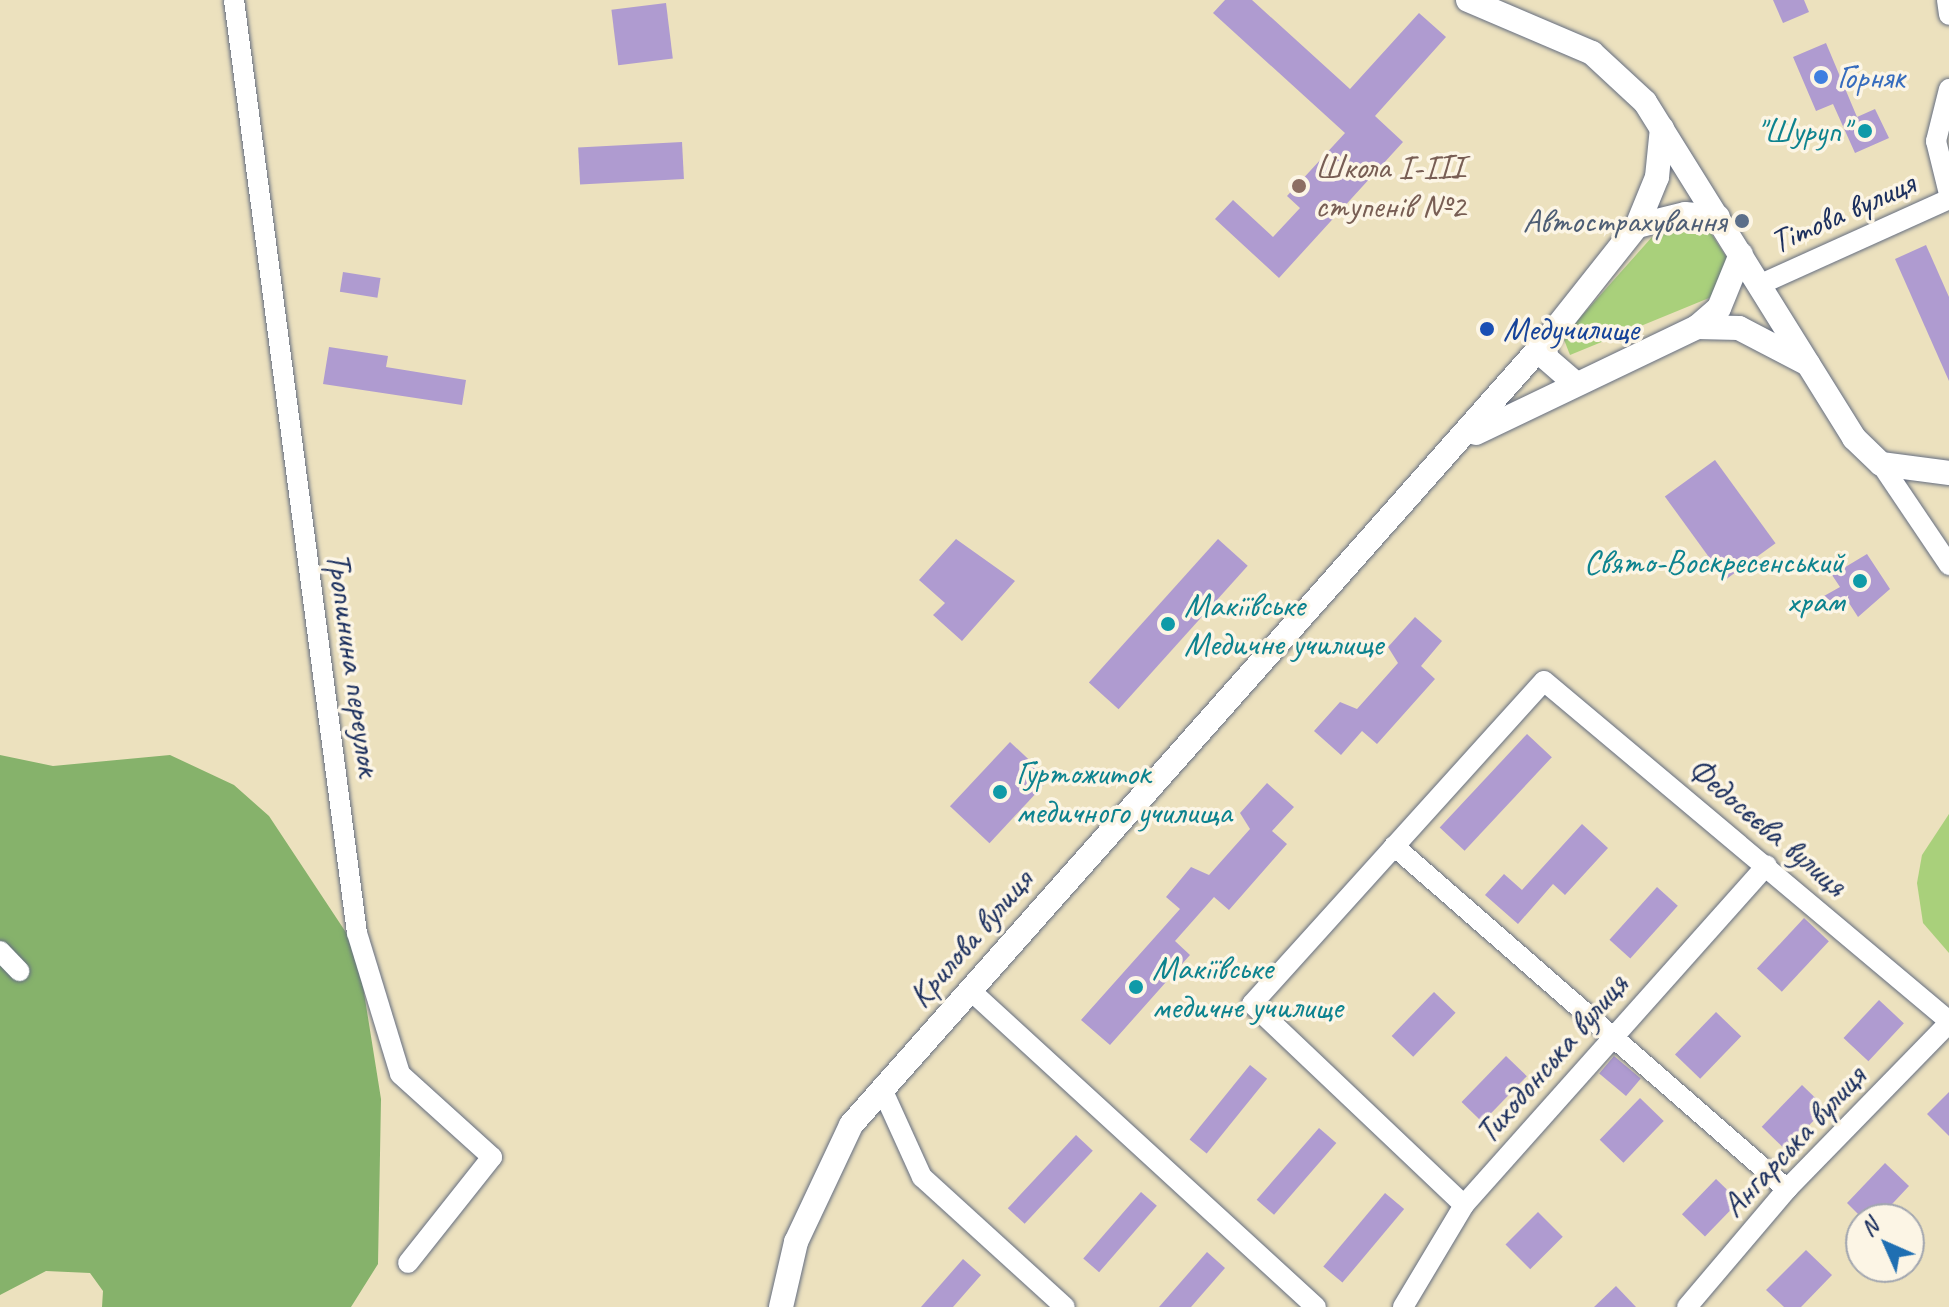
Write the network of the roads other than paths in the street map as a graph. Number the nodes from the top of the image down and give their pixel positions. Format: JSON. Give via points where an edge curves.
{"nodes":[{"id":1,"x":234,"y":0,"type":"edge"},
{"id":2,"x":1468,"y":0,"type":"edge"},
{"id":3,"x":1947,"y":0,"type":"edge"},
{"id":4,"x":1949,"y":15,"type":"edge"},
{"id":5,"x":1949,"y":89,"type":"edge"},
{"id":6,"x":1662,"y":128,"type":"junction"},
{"id":7,"x":1949,"y":197,"type":"edge"},
{"id":8,"x":1718,"y":217,"type":"junction"},
{"id":9,"x":1637,"y":226,"type":"junction"},
{"id":10,"x":1741,"y":254,"type":"junction"},
{"id":11,"x":1761,"y":284,"type":"junction"},
{"id":12,"x":1697,"y":327,"type":"junction"},
{"id":13,"x":1545,"y":342,"type":"junction"},
{"id":14,"x":1808,"y":364,"type":"junction"},
{"id":15,"x":1575,"y":383,"type":"junction"},
{"id":16,"x":1466,"y":438,"type":"junction"},
{"id":17,"x":1881,"y":464,"type":"junction"},
{"id":18,"x":1949,"y":473,"type":"edge"},
{"id":19,"x":1949,"y":565,"type":"edge"},
{"id":20,"x":1394,"y":846,"type":"junction"},
{"id":21,"x":1767,"y":865,"type":"junction"},
{"id":22,"x":0,"y":951,"type":"edge"},
{"id":23,"x":19,"y":971,"type":"dead end"},
{"id":24,"x":970,"y":990,"type":"junction"},
{"id":25,"x":1949,"y":1022,"type":"edge"},
{"id":26,"x":1611,"y":1037,"type":"junction"},
{"id":27,"x":882,"y":1089,"type":"junction"},
{"id":28,"x":1787,"y":1189,"type":"junction"},
{"id":29,"x":1464,"y":1205,"type":"junction"},
{"id":30,"x":408,"y":1263,"type":"dead end"},
{"id":31,"x":781,"y":1307,"type":"edge"},
{"id":32,"x":1065,"y":1307,"type":"edge"},
{"id":33,"x":1316,"y":1307,"type":"edge"},
{"id":34,"x":1403,"y":1307,"type":"edge"},
{"id":35,"x":1687,"y":1307,"type":"edge"}],
"edges":[{"from":1,"to":30,"type":"street","name":"Тропинина переулок","via":[[357,933],[400,1074],[492,1157]]},
{"from":2,"to":6,"type":"main road","via":[[1592,53],[1645,102]]},
{"from":3,"to":4,"type":"street"},
{"from":5,"to":7,"type":"street","via":[[1936,141]]},
{"from":6,"to":8,"type":"main road"},
{"from":6,"to":9,"type":"main road","via":[[1657,177]]},
{"from":7,"to":11,"type":"street","name":"Тітова вулиця"},
{"from":8,"to":9,"type":"main road","via":[[1685,214]]},
{"from":8,"to":10,"type":"main road"},
{"from":9,"to":13,"type":"main road"},
{"from":10,"to":11,"type":"main road"},
{"from":10,"to":12,"type":"main road","via":[[1719,308]]},
{"from":11,"to":14,"type":"main road"},
{"from":12,"to":14,"type":"main road","via":[[1739,328]]},
{"from":12,"to":15,"type":"main road"},
{"from":13,"to":15,"type":"main road","via":[[1546,358]]},
{"from":13,"to":16,"type":"main road"},
{"from":14,"to":17,"type":"main road","via":[[1854,438]]},
{"from":15,"to":16,"type":"main road"},
{"from":16,"to":24,"type":"main road","name":"Крилова вулиця","via":[[1419,479]]},
{"from":17,"to":18,"type":"main road"},
{"from":17,"to":19,"type":"street"},
{"from":20,"to":21,"type":"street","name":"Федосєєва вулиця","via":[[1544,681]]},
{"from":20,"to":26,"type":"street"},
{"from":20,"to":29,"type":"street","via":[[1252,1004]]},
{"from":21,"to":25,"type":"street","name":"Федосєєва вулиця"},
{"from":21,"to":26,"type":"street","name":"Тиходонська вулиця"},
{"from":22,"to":23,"type":"street"},
{"from":24,"to":27,"type":"main road","name":"Крилова вулиця"},
{"from":24,"to":33,"type":"street"},
{"from":25,"to":28,"type":"street","name":"Ангарська вулиця"},
{"from":26,"to":28,"type":"street"},
{"from":26,"to":29,"type":"street","name":"Тиходонська вулиця"},
{"from":27,"to":31,"type":"main road","name":"Крилова вулиця","via":[[851,1125],[796,1242]]},
{"from":27,"to":32,"type":"street","via":[[922,1177]]},
{"from":28,"to":35,"type":"street","name":"Ангарська вулиця"},
{"from":29,"to":34,"type":"street","name":"Тиходонська вулиця"}]}
